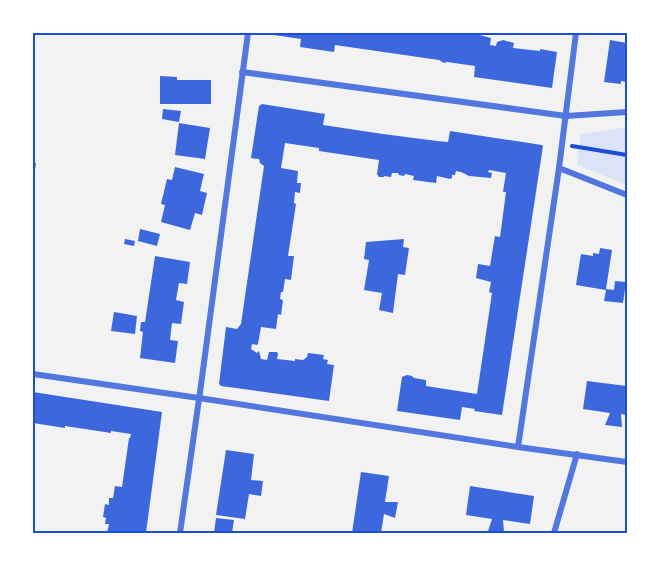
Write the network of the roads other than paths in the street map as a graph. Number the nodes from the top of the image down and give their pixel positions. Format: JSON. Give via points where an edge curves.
{"nodes":[{"id":1,"x":248,"y":33,"type":"edge"},
{"id":2,"x":576,"y":33,"type":"edge"},
{"id":3,"x":242,"y":72,"type":"junction"},
{"id":4,"x":627,"y":112,"type":"edge"},
{"id":5,"x":566,"y":116,"type":"junction"},
{"id":6,"x":559,"y":168,"type":"junction"},
{"id":7,"x":627,"y":195,"type":"edge"},
{"id":8,"x":33,"y":374,"type":"edge"},
{"id":9,"x":200,"y":398,"type":"junction"},
{"id":10,"x":518,"y":447,"type":"junction"},
{"id":11,"x":577,"y":454,"type":"junction"},
{"id":12,"x":627,"y":462,"type":"edge"},
{"id":13,"x":180,"y":533,"type":"edge"},
{"id":14,"x":554,"y":533,"type":"edge"}],
"edges":[{"from":1,"to":3,"type":"street"},
{"from":2,"to":5,"type":"street"},
{"from":3,"to":5,"type":"street"},
{"from":3,"to":9,"type":"street"},
{"from":4,"to":5,"type":"street"},
{"from":5,"to":6,"type":"street"},
{"from":6,"to":7,"type":"street"},
{"from":6,"to":10,"type":"street"},
{"from":8,"to":9,"type":"street"},
{"from":9,"to":10,"type":"street"},
{"from":9,"to":13,"type":"street"},
{"from":10,"to":11,"type":"street"},
{"from":11,"to":12,"type":"street"},
{"from":11,"to":14,"type":"street"}]}
